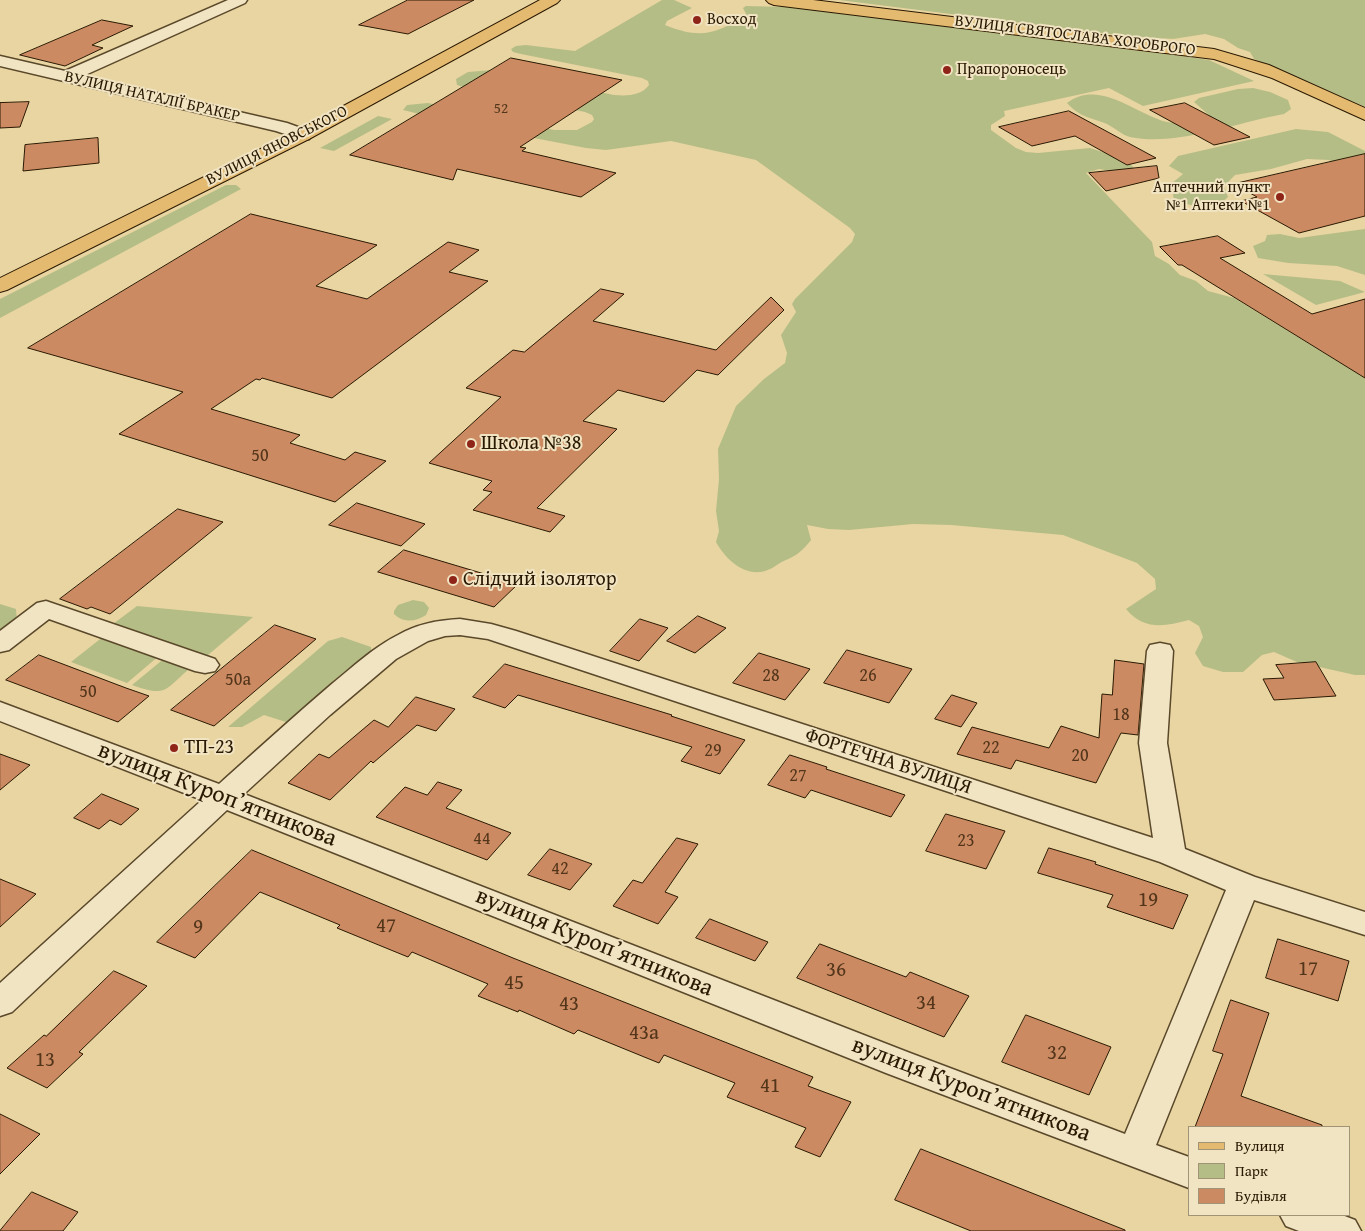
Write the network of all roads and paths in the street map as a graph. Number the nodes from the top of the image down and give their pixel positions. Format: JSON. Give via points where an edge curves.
{"nodes":[{"id":1,"x":240,"y":0,"type":"edge"},
{"id":2,"x":552,"y":0,"type":"edge"},
{"id":3,"x":774,"y":0,"type":"edge"},
{"id":4,"x":0,"y":61,"type":"edge"},
{"id":5,"x":66,"y":77,"type":"junction"},
{"id":6,"x":1365,"y":115,"type":"edge"},
{"id":7,"x":303,"y":135,"type":"junction"},
{"id":8,"x":0,"y":286,"type":"edge"},
{"id":9,"x":0,"y":644,"type":"edge"},
{"id":10,"x":1160,"y":651,"type":"dead end"},
{"id":11,"x":205,"y":665,"type":"dead end"},
{"id":12,"x":0,"y":711,"type":"edge"},
{"id":13,"x":223,"y":797,"type":"junction"},
{"id":14,"x":1171,"y":855,"type":"junction"},
{"id":15,"x":1244,"y":886,"type":"junction"},
{"id":16,"x":1365,"y":924,"type":"edge"},
{"id":17,"x":0,"y":1003,"type":"edge"},
{"id":18,"x":1134,"y":1152,"type":"junction"},
{"id":19,"x":1188,"y":1173,"type":"edge"},
{"id":20,"x":1302,"y":1216,"type":"edge"},
{"id":21,"x":1342,"y":1231,"type":"edge"}],
"edges":[{"from":1,"to":5,"type":"street"},
{"from":2,"to":7,"type":"main road","name":"ВУЛИЦЯ ЯНОВСЬКОГО"},
{"from":3,"to":6,"type":"main road","name":"ВУЛИЦЯ СВЯТОСЛАВА ХОРОБРОГО","via":[[1217,54],[1279,75]]},
{"from":4,"to":5,"type":"street","name":"ВУЛИЦЯ НАТАЛІЇ БРАКЕР"},
{"from":5,"to":7,"type":"street","name":"ВУЛИЦЯ НАТАЛІЇ БРАКЕР"},
{"from":7,"to":8,"type":"main road","name":"ВУЛИЦЯ ЯНОВСЬКОГО"},
{"from":9,"to":11,"type":"street","via":[[46,609]]},
{"from":10,"to":14,"type":"street","via":[[1154,743]]},
{"from":12,"to":13,"type":"street","name":"вулиця Куропʼятникова"},
{"from":13,"to":14,"type":"street","name":"ФОРТЕЧНА ВУЛИЦЯ","via":[[317,711],[406,639],[432,630],[469,628],[488,631]]},
{"from":13,"to":17,"type":"street","name":"ФОРТЕЧНА ВУЛИЦЯ"},
{"from":13,"to":18,"type":"street","name":"вулиця Куропʼятникова","via":[[898,1063]]},
{"from":14,"to":15,"type":"street","name":"ФОРТЕЧНА ВУЛИЦЯ"},
{"from":15,"to":16,"type":"street","name":"ФОРТЕЧНА ВУЛИЦЯ"},
{"from":15,"to":18,"type":"street"},
{"from":18,"to":19,"type":"street","name":"вулиця Куропʼятникова"},
{"from":20,"to":21,"type":"street"}]}
